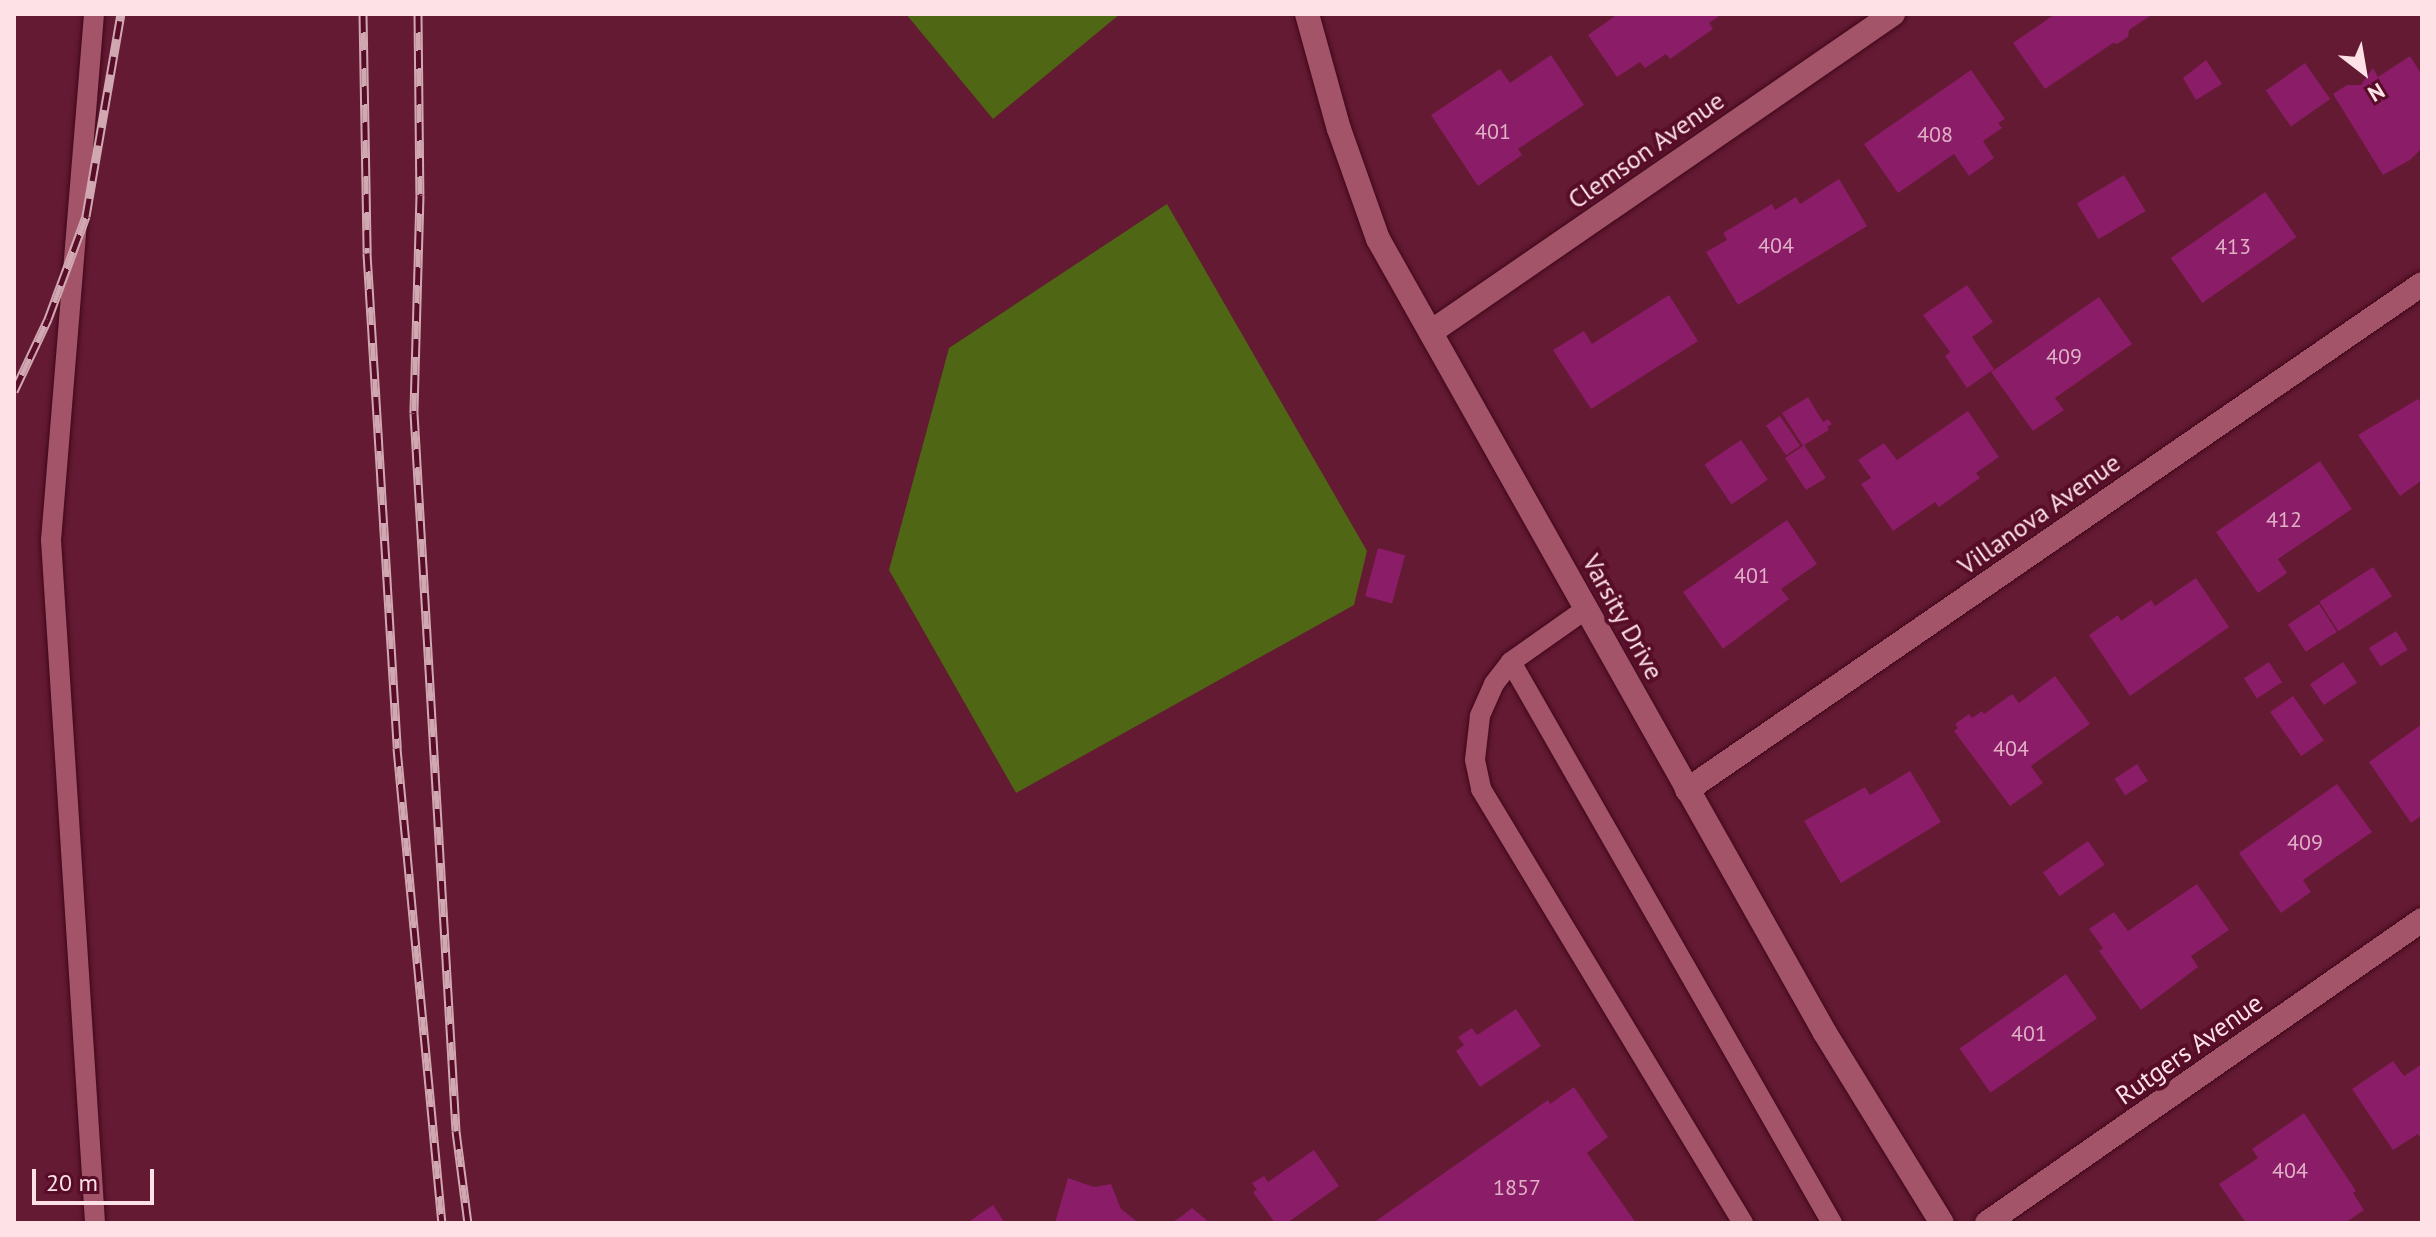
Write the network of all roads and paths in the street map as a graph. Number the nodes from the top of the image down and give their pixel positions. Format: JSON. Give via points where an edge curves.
{"nodes":[{"id":1,"x":94,"y":14,"type":"edge"},
{"id":2,"x":1307,"y":14,"type":"edge"},
{"id":3,"x":1893,"y":14,"type":"edge"},
{"id":4,"x":2422,"y":284,"type":"edge"},
{"id":5,"x":1431,"y":332,"type":"junction"},
{"id":6,"x":1586,"y":609,"type":"junction"},
{"id":7,"x":1511,"y":662,"type":"junction"},
{"id":8,"x":1687,"y":790,"type":"junction"},
{"id":9,"x":2422,"y":920,"type":"edge"},
{"id":10,"x":95,"y":1223,"type":"edge"},
{"id":11,"x":1743,"y":1223,"type":"edge"},
{"id":12,"x":1832,"y":1223,"type":"edge"},
{"id":13,"x":1942,"y":1223,"type":"edge"},
{"id":14,"x":1987,"y":1223,"type":"edge"}],
"edges":[{"from":1,"to":10,"type":"lane","via":[[51,540]]},
{"from":2,"to":5,"type":"street","name":"Varsity Drive","via":[[1339,129],[1378,239]]},
{"from":3,"to":5,"type":"street","name":"Clemson Avenue"},
{"from":4,"to":8,"type":"street","name":"Villanova Avenue"},
{"from":5,"to":6,"type":"street","name":"Varsity Drive"},
{"from":6,"to":7,"type":"lane"},
{"from":6,"to":8,"type":"street","name":"Varsity Drive"},
{"from":7,"to":11,"type":"lane","via":[[1480,716],[1475,760],[1481,789]]},
{"from":7,"to":12,"type":"lane"},
{"from":8,"to":13,"type":"street","name":"Varsity Drive","via":[[1825,1033]]},
{"from":9,"to":14,"type":"street","name":"Rutgers Avenue"}]}
